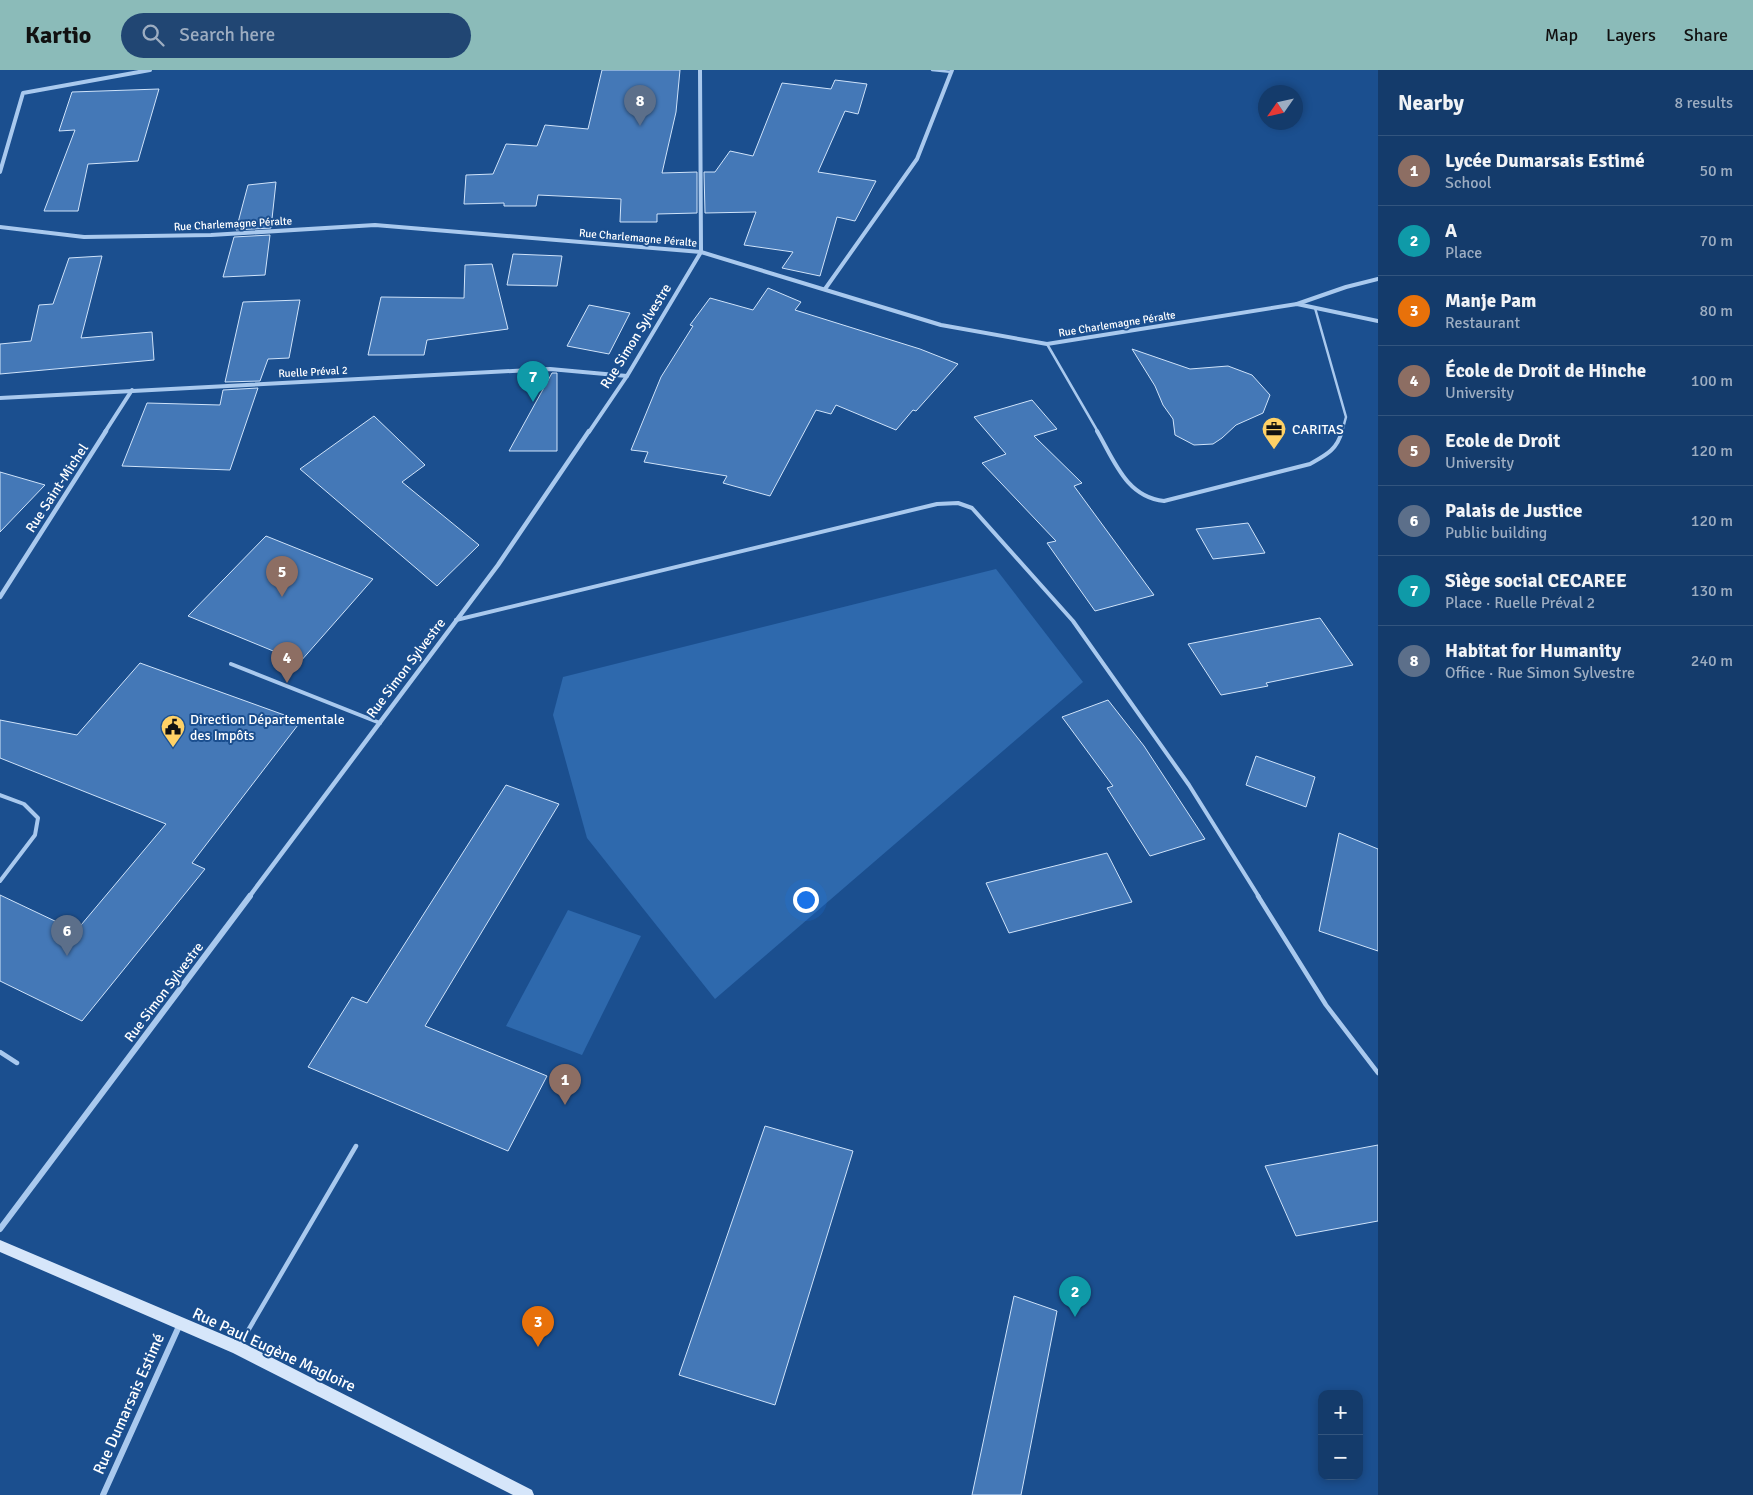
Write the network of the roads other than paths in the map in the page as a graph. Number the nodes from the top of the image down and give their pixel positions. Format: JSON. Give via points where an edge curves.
{"nodes":[{"id":1,"x":150,"y":70,"type":"edge"},
{"id":2,"x":700,"y":70,"type":"edge"},
{"id":3,"x":932,"y":70,"type":"edge"},
{"id":4,"x":952,"y":71,"type":"edge"},
{"id":5,"x":0,"y":172,"type":"edge"},
{"id":6,"x":0,"y":227,"type":"edge"},
{"id":7,"x":701,"y":252,"type":"junction"},
{"id":8,"x":1378,"y":279,"type":"edge"},
{"id":9,"x":824,"y":289,"type":"junction"},
{"id":10,"x":1297,"y":304,"type":"junction"},
{"id":11,"x":1316,"y":308,"type":"junction"},
{"id":12,"x":1378,"y":321,"type":"edge"},
{"id":13,"x":1047,"y":344,"type":"junction"},
{"id":14,"x":627,"y":376,"type":"junction"},
{"id":15,"x":132,"y":390,"type":"junction"},
{"id":16,"x":0,"y":398,"type":"edge"},
{"id":17,"x":0,"y":597,"type":"edge"},
{"id":18,"x":456,"y":620,"type":"junction"},
{"id":19,"x":231,"y":664,"type":"dead end"},
{"id":20,"x":380,"y":723,"type":"junction"},
{"id":21,"x":0,"y":795,"type":"edge"},
{"id":22,"x":0,"y":881,"type":"edge"},
{"id":23,"x":0,"y":1052,"type":"edge"},
{"id":24,"x":16,"y":1063,"type":"dead end"},
{"id":25,"x":1378,"y":1073,"type":"edge"},
{"id":26,"x":356,"y":1146,"type":"dead end"},
{"id":27,"x":0,"y":1229,"type":"edge"},
{"id":28,"x":0,"y":1246,"type":"edge"},
{"id":29,"x":180,"y":1324,"type":"junction"},
{"id":30,"x":238,"y":1348,"type":"junction"},
{"id":31,"x":103,"y":1495,"type":"edge"},
{"id":32,"x":527,"y":1495,"type":"edge"}],
"edges":[{"from":1,"to":5,"type":"street","via":[[23,92]]},
{"from":2,"to":7,"type":"street"},
{"from":3,"to":4,"type":"lane"},
{"from":4,"to":9,"type":"street","via":[[917,159]]},
{"from":6,"to":7,"type":"street","name":"Rue Charlemagne Péralte","via":[[84,237],[211,235],[375,225]]},
{"from":7,"to":9,"type":"street","name":"Rue Charlemagne Péralte"},
{"from":7,"to":14,"type":"street","name":"Rue Simon Sylvestre"},
{"from":8,"to":10,"type":"street"},
{"from":9,"to":13,"type":"street","name":"Rue Charlemagne Péralte","via":[[941,325]]},
{"from":10,"to":11,"type":"street","name":"Rue Charlemagne Péralte"},
{"from":10,"to":13,"type":"street","name":"Rue Charlemagne Péralte"},
{"from":11,"to":12,"type":"street","name":"Rue Charlemagne Péralte"},
{"from":11,"to":13,"type":"lane","via":[[1346,417],[1339,443],[1310,464],[1164,501],[1144,497],[1134,491],[1124,478]]},
{"from":14,"to":15,"type":"street","name":"Ruelle Préval 2","via":[[550,369]]},
{"from":14,"to":18,"type":"street","name":"Rue Simon Sylvestre","via":[[498,565]]},
{"from":15,"to":16,"type":"street","name":"Ruelle Préval 2"},
{"from":15,"to":17,"type":"street","name":"Rue Saint-Michel"},
{"from":18,"to":20,"type":"street","name":"Rue Simon Sylvestre"},
{"from":18,"to":25,"type":"lane","via":[[937,504],[958,503],[972,508],[1073,621],[1190,785],[1326,1005]]},
{"from":19,"to":20,"type":"lane"},
{"from":20,"to":27,"type":"street","name":"Rue Simon Sylvestre"},
{"from":21,"to":22,"type":"lane","via":[[24,804],[38,818],[35,836]]},
{"from":23,"to":24,"type":"lane"},
{"from":26,"to":30,"type":"lane"},
{"from":28,"to":29,"type":"main road","name":"Rue Paul Eugène Magloire"},
{"from":29,"to":30,"type":"main road","name":"Rue Paul Eugène Magloire"},
{"from":29,"to":31,"type":"street","name":"Rue Dumarsais Estimé"},
{"from":30,"to":32,"type":"main road","name":"Rue Paul Eugène Magloire"}]}
